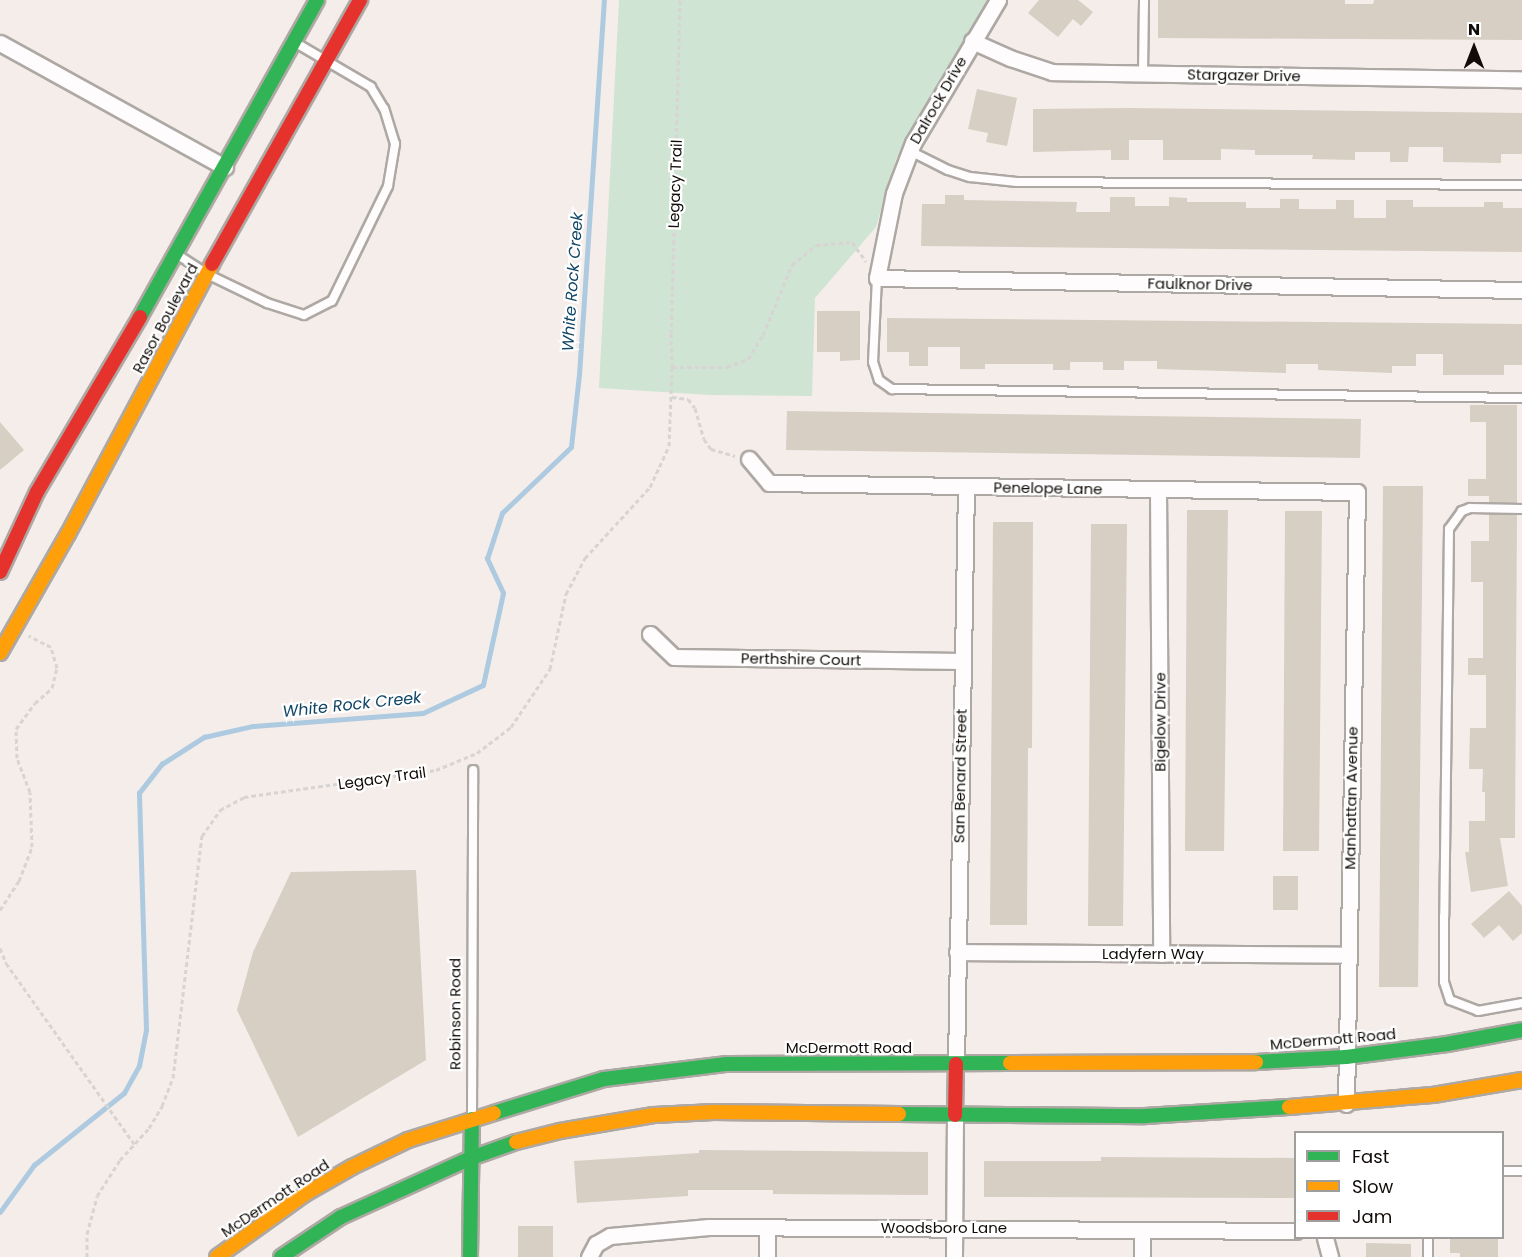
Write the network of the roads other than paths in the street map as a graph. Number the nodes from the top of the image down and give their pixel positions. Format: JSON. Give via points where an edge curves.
{"nodes":[{"id":1,"x":317,"y":0,"type":"edge"},
{"id":2,"x":360,"y":0,"type":"edge"},
{"id":3,"x":998,"y":0,"type":"edge"},
{"id":4,"x":1144,"y":0,"type":"edge"},
{"id":5,"x":972,"y":41,"type":"junction"},
{"id":6,"x":294,"y":42,"type":"junction"},
{"id":7,"x":0,"y":43,"type":"edge"},
{"id":8,"x":327,"y":59,"type":"junction"},
{"id":9,"x":1143,"y":73,"type":"junction"},
{"id":10,"x":1522,"y":79,"type":"edge"},
{"id":11,"x":910,"y":151,"type":"junction"},
{"id":12,"x":225,"y":167,"type":"junction"},
{"id":13,"x":1522,"y":185,"type":"edge"},
{"id":14,"x":176,"y":255,"type":"junction"},
{"id":15,"x":207,"y":274,"type":"junction"},
{"id":16,"x":877,"y":278,"type":"junction"},
{"id":17,"x":1522,"y":290,"type":"edge"},
{"id":18,"x":1522,"y":398,"type":"edge"},
{"id":19,"x":749,"y":459,"type":"road end"},
{"id":20,"x":966,"y":487,"type":"junction"},
{"id":21,"x":1158,"y":489,"type":"junction"},
{"id":22,"x":1357,"y":492,"type":"joint"},
{"id":23,"x":1522,"y":509,"type":"edge"},
{"id":24,"x":0,"y":572,"type":"edge"},
{"id":25,"x":650,"y":634,"type":"dead end"},
{"id":26,"x":1,"y":648,"type":"edge"},
{"id":27,"x":962,"y":661,"type":"junction"},
{"id":28,"x":473,"y":770,"type":"dead end"},
{"id":29,"x":957,"y":952,"type":"junction"},
{"id":30,"x":1161,"y":954,"type":"junction"},
{"id":31,"x":1348,"y":956,"type":"junction"},
{"id":32,"x":1522,"y":1003,"type":"edge"},
{"id":33,"x":1522,"y":1030,"type":"edge"},
{"id":34,"x":1346,"y":1057,"type":"junction"},
{"id":35,"x":956,"y":1064,"type":"junction"},
{"id":36,"x":1522,"y":1080,"type":"edge"},
{"id":37,"x":1346,"y":1104,"type":"junction"},
{"id":38,"x":955,"y":1115,"type":"junction"},
{"id":39,"x":472,"y":1119,"type":"junction"},
{"id":40,"x":471,"y":1158,"type":"junction"},
{"id":41,"x":1504,"y":1171,"type":"edge"},
{"id":42,"x":1522,"y":1171,"type":"edge"},
{"id":43,"x":767,"y":1227,"type":"junction"},
{"id":44,"x":954,"y":1228,"type":"junction"},
{"id":45,"x":1142,"y":1230,"type":"junction"},
{"id":46,"x":1294,"y":1231,"type":"edge"},
{"id":47,"x":1324,"y":1239,"type":"edge"},
{"id":48,"x":1428,"y":1239,"type":"edge"},
{"id":49,"x":592,"y":1250,"type":"edge"},
{"id":50,"x":217,"y":1257,"type":"edge"},
{"id":51,"x":281,"y":1257,"type":"edge"},
{"id":52,"x":470,"y":1257,"type":"edge"},
{"id":53,"x":766,"y":1257,"type":"edge"},
{"id":54,"x":954,"y":1257,"type":"edge"},
{"id":55,"x":1142,"y":1257,"type":"edge"},
{"id":56,"x":1330,"y":1257,"type":"edge"},
{"id":57,"x":1428,"y":1257,"type":"edge"}],
"edges":[{"from":1,"to":6,"type":"main road","name":"Rasor Boulevard"},
{"from":2,"to":8,"type":"main road","name":"Rasor Boulevard"},
{"from":3,"to":5,"type":"street","name":"Dalrock Drive"},
{"from":4,"to":9,"type":"lane"},
{"from":5,"to":9,"type":"street","name":"Stargazer Drive","via":[[1052,72]]},
{"from":5,"to":11,"type":"street","name":"Dalrock Drive"},
{"from":6,"to":8,"type":"lane"},
{"from":6,"to":12,"type":"main road","name":"Rasor Boulevard"},
{"from":7,"to":12,"type":"street"},
{"from":8,"to":15,"type":"main road","name":"Rasor Boulevard"},
{"from":8,"to":15,"type":"lane","via":[[371,87],[384,109],[395,144],[388,186],[332,301],[304,315],[267,303]]},
{"from":9,"to":10,"type":"street","name":"Stargazer Drive"},
{"from":11,"to":13,"type":"lane","via":[[970,177],[1017,182]]},
{"from":11,"to":16,"type":"street","name":"Dalrock Drive","via":[[894,193]]},
{"from":12,"to":14,"type":"main road","name":"Rasor Boulevard"},
{"from":14,"to":15,"type":"lane"},
{"from":14,"to":24,"type":"main road","name":"Rasor Boulevard","via":[[37,492]]},
{"from":15,"to":26,"type":"main road","name":"Rasor Boulevard","via":[[68,534]]},
{"from":16,"to":17,"type":"street","name":"Faulknor Drive"},
{"from":16,"to":18,"type":"lane","via":[[873,362],[879,380],[892,389]]},
{"from":19,"to":20,"type":"street","name":"Penelope Lane","via":[[769,483]]},
{"from":20,"to":21,"type":"street","name":"Penelope Lane"},
{"from":20,"to":27,"type":"street","name":"San Benard Street"},
{"from":21,"to":22,"type":"street","name":"Penelope Lane"},
{"from":21,"to":30,"type":"street","name":"Bigelow Drive"},
{"from":22,"to":31,"type":"street","name":"Manhattan Avenue"},
{"from":23,"to":32,"type":"lane","via":[[1470,508],[1462,511],[1449,529],[1444,916],[1444,982],[1450,1000],[1478,1011]]},
{"from":25,"to":27,"type":"street","name":"Perthshire Court","via":[[674,657]]},
{"from":27,"to":29,"type":"street","name":"San Benard Street"},
{"from":28,"to":39,"type":"lane","name":"Robinson Road"},
{"from":29,"to":30,"type":"street","name":"Ladyfern Way"},
{"from":29,"to":35,"type":"street","name":"San Benard Street"},
{"from":30,"to":31,"type":"street","name":"Ladyfern Way"},
{"from":31,"to":34,"type":"street","name":"Manhattan Avenue"},
{"from":33,"to":34,"type":"main road","name":"McDermott Road"},
{"from":34,"to":35,"type":"main road","name":"McDermott Road","via":[[1242,1063]]},
{"from":34,"to":37,"type":"street","name":"Manhattan Avenue"},
{"from":35,"to":38,"type":"main road"},
{"from":35,"to":39,"type":"main road","name":"McDermott Road","via":[[727,1064],[666,1070],[603,1079]]},
{"from":36,"to":37,"type":"main road"},
{"from":37,"to":38,"type":"main road","via":[[1145,1116]]},
{"from":38,"to":40,"type":"main road","via":[[654,1115],[560,1131]]},
{"from":38,"to":44,"type":"street"},
{"from":39,"to":40,"type":"main road","name":"Robinson Road"},
{"from":39,"to":50,"type":"main road","name":"McDermott Road","via":[[408,1140],[352,1167],[305,1194]]},
{"from":40,"to":51,"type":"main road","via":[[341,1217]]},
{"from":40,"to":52,"type":"main road","name":"Robinson Road"},
{"from":41,"to":42,"type":"lane"},
{"from":43,"to":44,"type":"street","name":"Woodsboro Lane"},
{"from":43,"to":49,"type":"street","name":"Woodsboro Lane","via":[[667,1229],[610,1236]]},
{"from":43,"to":53,"type":"street"},
{"from":44,"to":45,"type":"street","name":"Woodsboro Lane"},
{"from":44,"to":54,"type":"street"},
{"from":45,"to":46,"type":"street","name":"Woodsboro Lane"},
{"from":45,"to":55,"type":"street"},
{"from":47,"to":56,"type":"street"},
{"from":48,"to":57,"type":"lane"}]}
